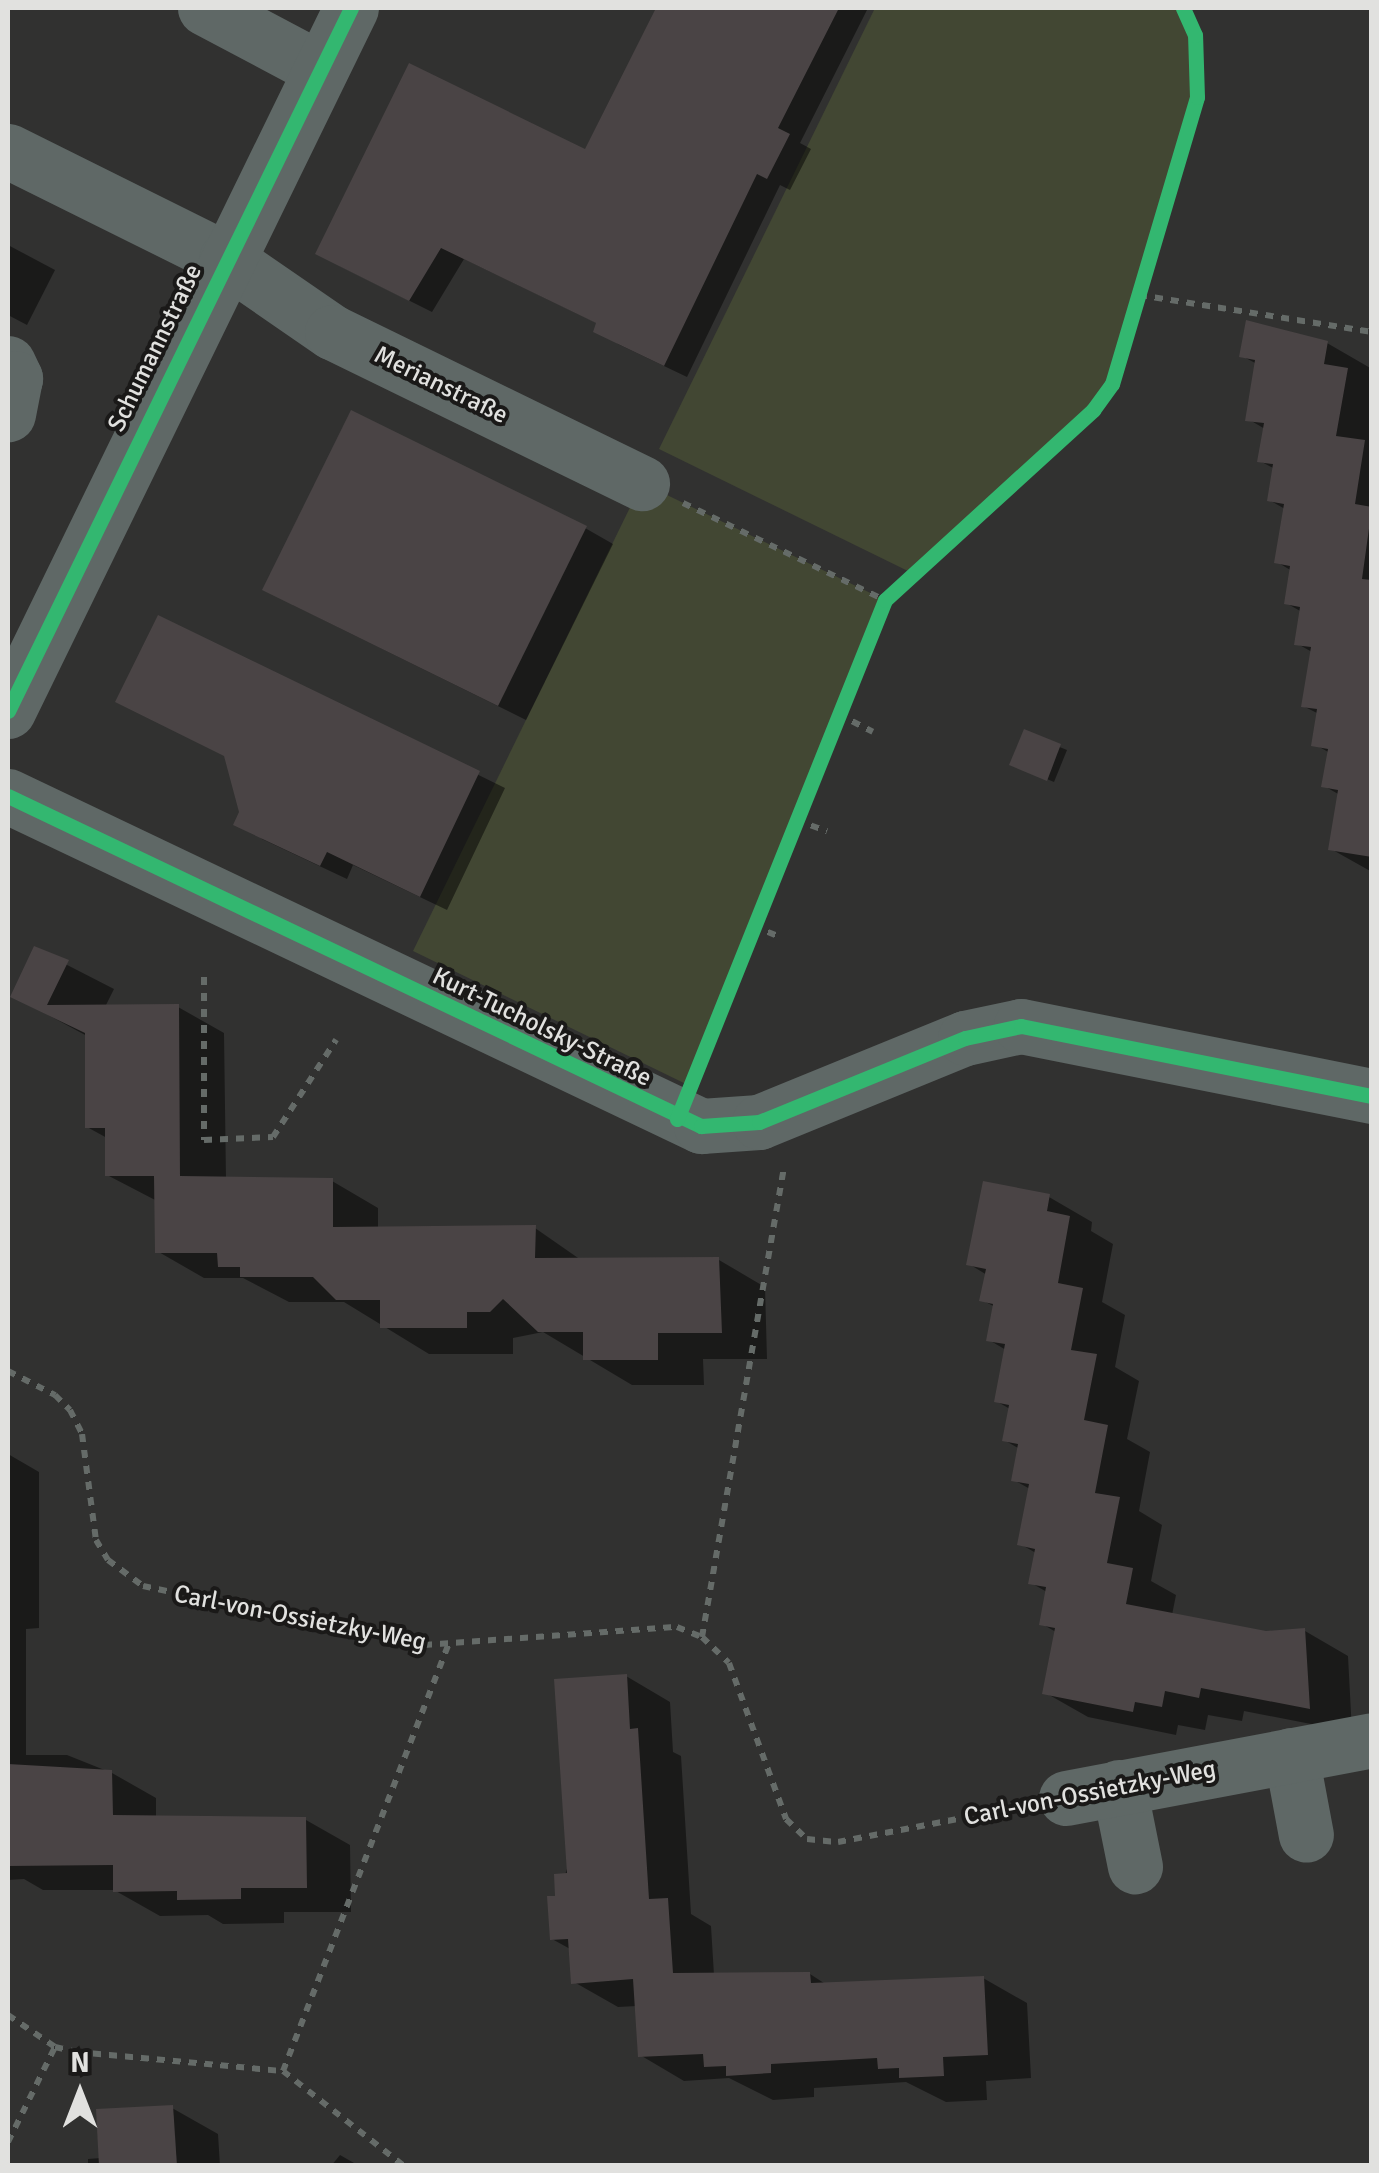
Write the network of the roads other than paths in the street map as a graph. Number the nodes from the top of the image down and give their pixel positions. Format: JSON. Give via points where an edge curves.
{"nodes":[{"id":1,"x":205,"y":8,"type":"edge"},
{"id":2,"x":351,"y":8,"type":"edge"},
{"id":3,"x":320,"y":69,"type":"junction"},
{"id":4,"x":8,"y":152,"type":"edge"},
{"id":5,"x":226,"y":259,"type":"junction"},
{"id":6,"x":8,"y":364,"type":"edge"},
{"id":7,"x":8,"y":414,"type":"edge"},
{"id":8,"x":642,"y":483,"type":"road end"},
{"id":9,"x":8,"y":711,"type":"edge"},
{"id":10,"x":8,"y":796,"type":"edge"},
{"id":11,"x":1372,"y":1096,"type":"edge"},
{"id":12,"x":1372,"y":1740,"type":"edge"},
{"id":13,"x":1291,"y":1755,"type":"junction"},
{"id":14,"x":1119,"y":1787,"type":"junction"},
{"id":15,"x":1066,"y":1798,"type":"road end"},
{"id":16,"x":1306,"y":1835,"type":"dead end"},
{"id":17,"x":1135,"y":1866,"type":"dead end"}],
"edges":[{"from":1,"to":3,"type":"street"},
{"from":2,"to":3,"type":"street","name":"Schumannstraße"},
{"from":3,"to":5,"type":"street","name":"Schumannstraße"},
{"from":4,"to":5,"type":"street","name":"Merianstraße"},
{"from":5,"to":8,"type":"street","name":"Merianstraße","via":[[332,332]]},
{"from":5,"to":9,"type":"street","name":"Schumannstraße"},
{"from":6,"to":7,"type":"street","via":[[15,378]]},
{"from":10,"to":11,"type":"street","name":"Kurt-Tucholsky-Straße","via":[[676,1119],[732,1128],[965,1038],[1021,1026]]},
{"from":12,"to":13,"type":"street","name":"Carl-von-Ossietzky-Weg"},
{"from":13,"to":14,"type":"street","name":"Carl-von-Ossietzky-Weg"},
{"from":13,"to":16,"type":"street"},
{"from":14,"to":15,"type":"street","name":"Carl-von-Ossietzky-Weg"},
{"from":14,"to":17,"type":"street"}]}
